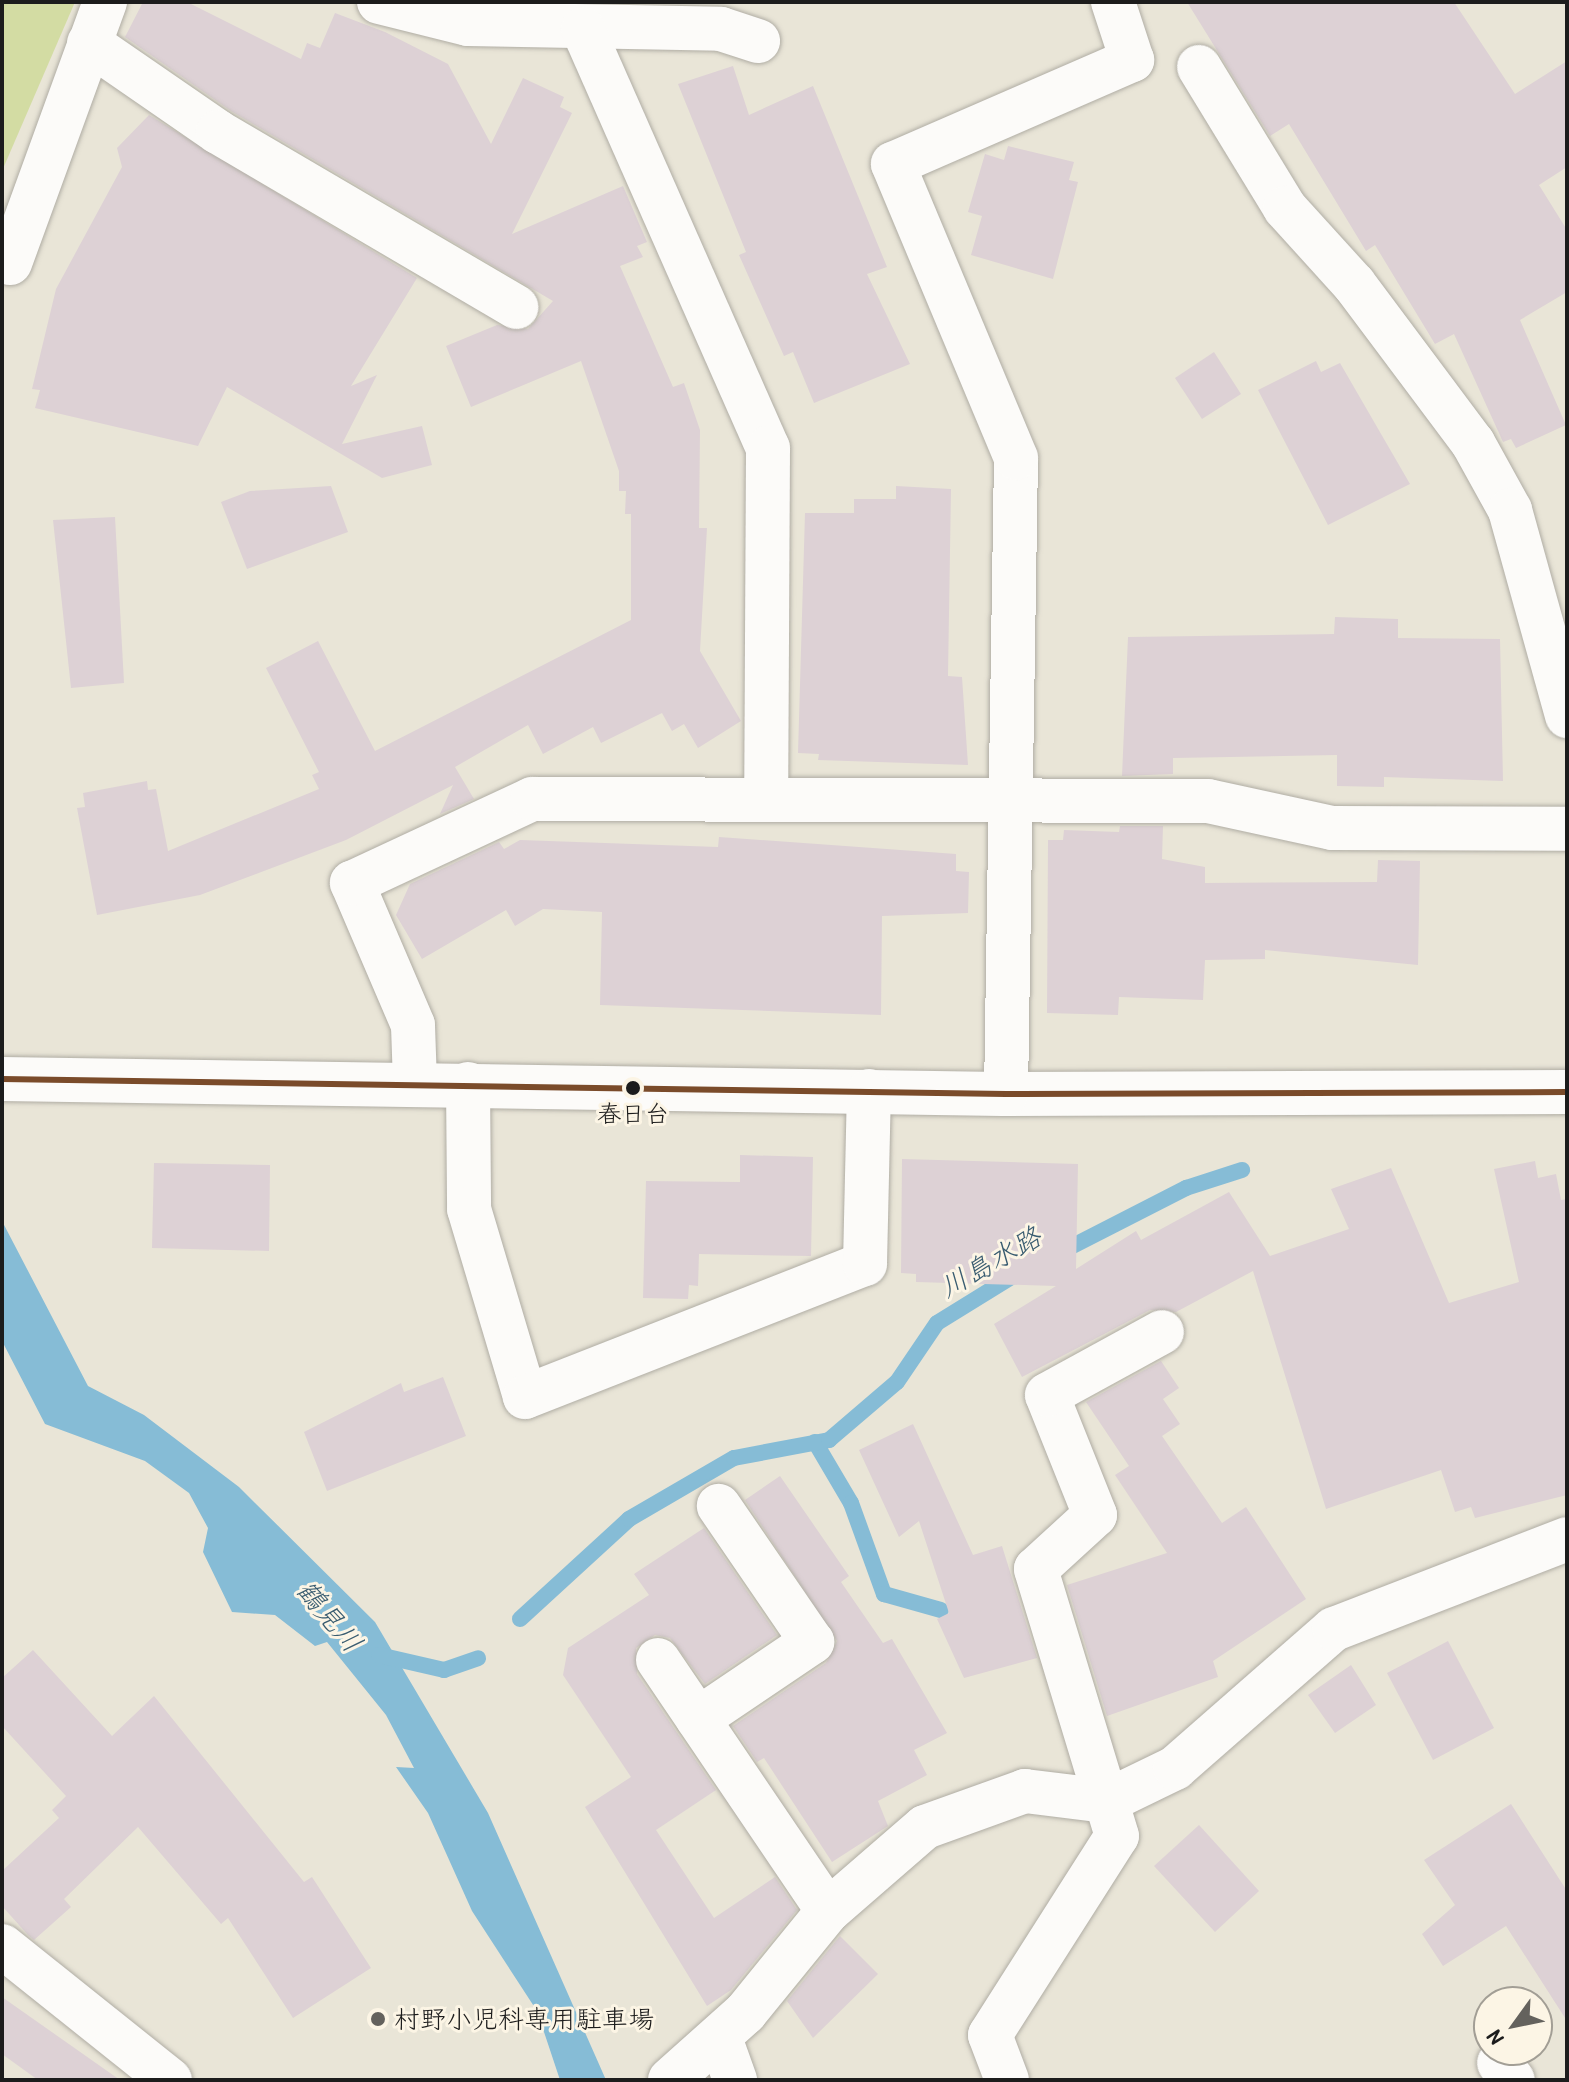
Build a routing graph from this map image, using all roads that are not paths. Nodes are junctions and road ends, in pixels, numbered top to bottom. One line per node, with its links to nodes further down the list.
1 (105, 2): 6 (street)
2 (379, 2): 4 (street)
3 (1113, 2): 12 (street)
4 (583, 29): 5 (street); 11 (street)
5 (758, 41)
6 (89, 43): 8 (street); 9 (street)
7 (1199, 67): 10 (street)
8 (10, 263)
9 (516, 307)
10 (1567, 716)
11 (766, 800): 12 (street); 15 (street)
12 (1014, 801): 13 (street); 19 (street)
13 (1567, 829)
14 (2, 1079): 15 (street)
15 (415, 1083): 16 (street)
16 (468, 1084): 17 (street); 17 (street)
17 (869, 1091): 19 (street)
18 (1567, 1092): 19 (street)
19 (1006, 1094)
20 (1162, 1332): 25 (street)
21 (719, 1506): 24 (street)
22 (1567, 1539): 25 (street)
23 (658, 1660): 24 (street)
24 (698, 1719): 26 (street)
25 (1107, 1801): 26 (street); 32 (street)
26 (828, 1911): 28 (street)
27 (2, 1946): 29 (street)
28 (720, 2038): 30 (street); 31 (street)
29 (170, 2080)
30 (670, 2080)
31 (735, 2080)
32 (1007, 2080)

